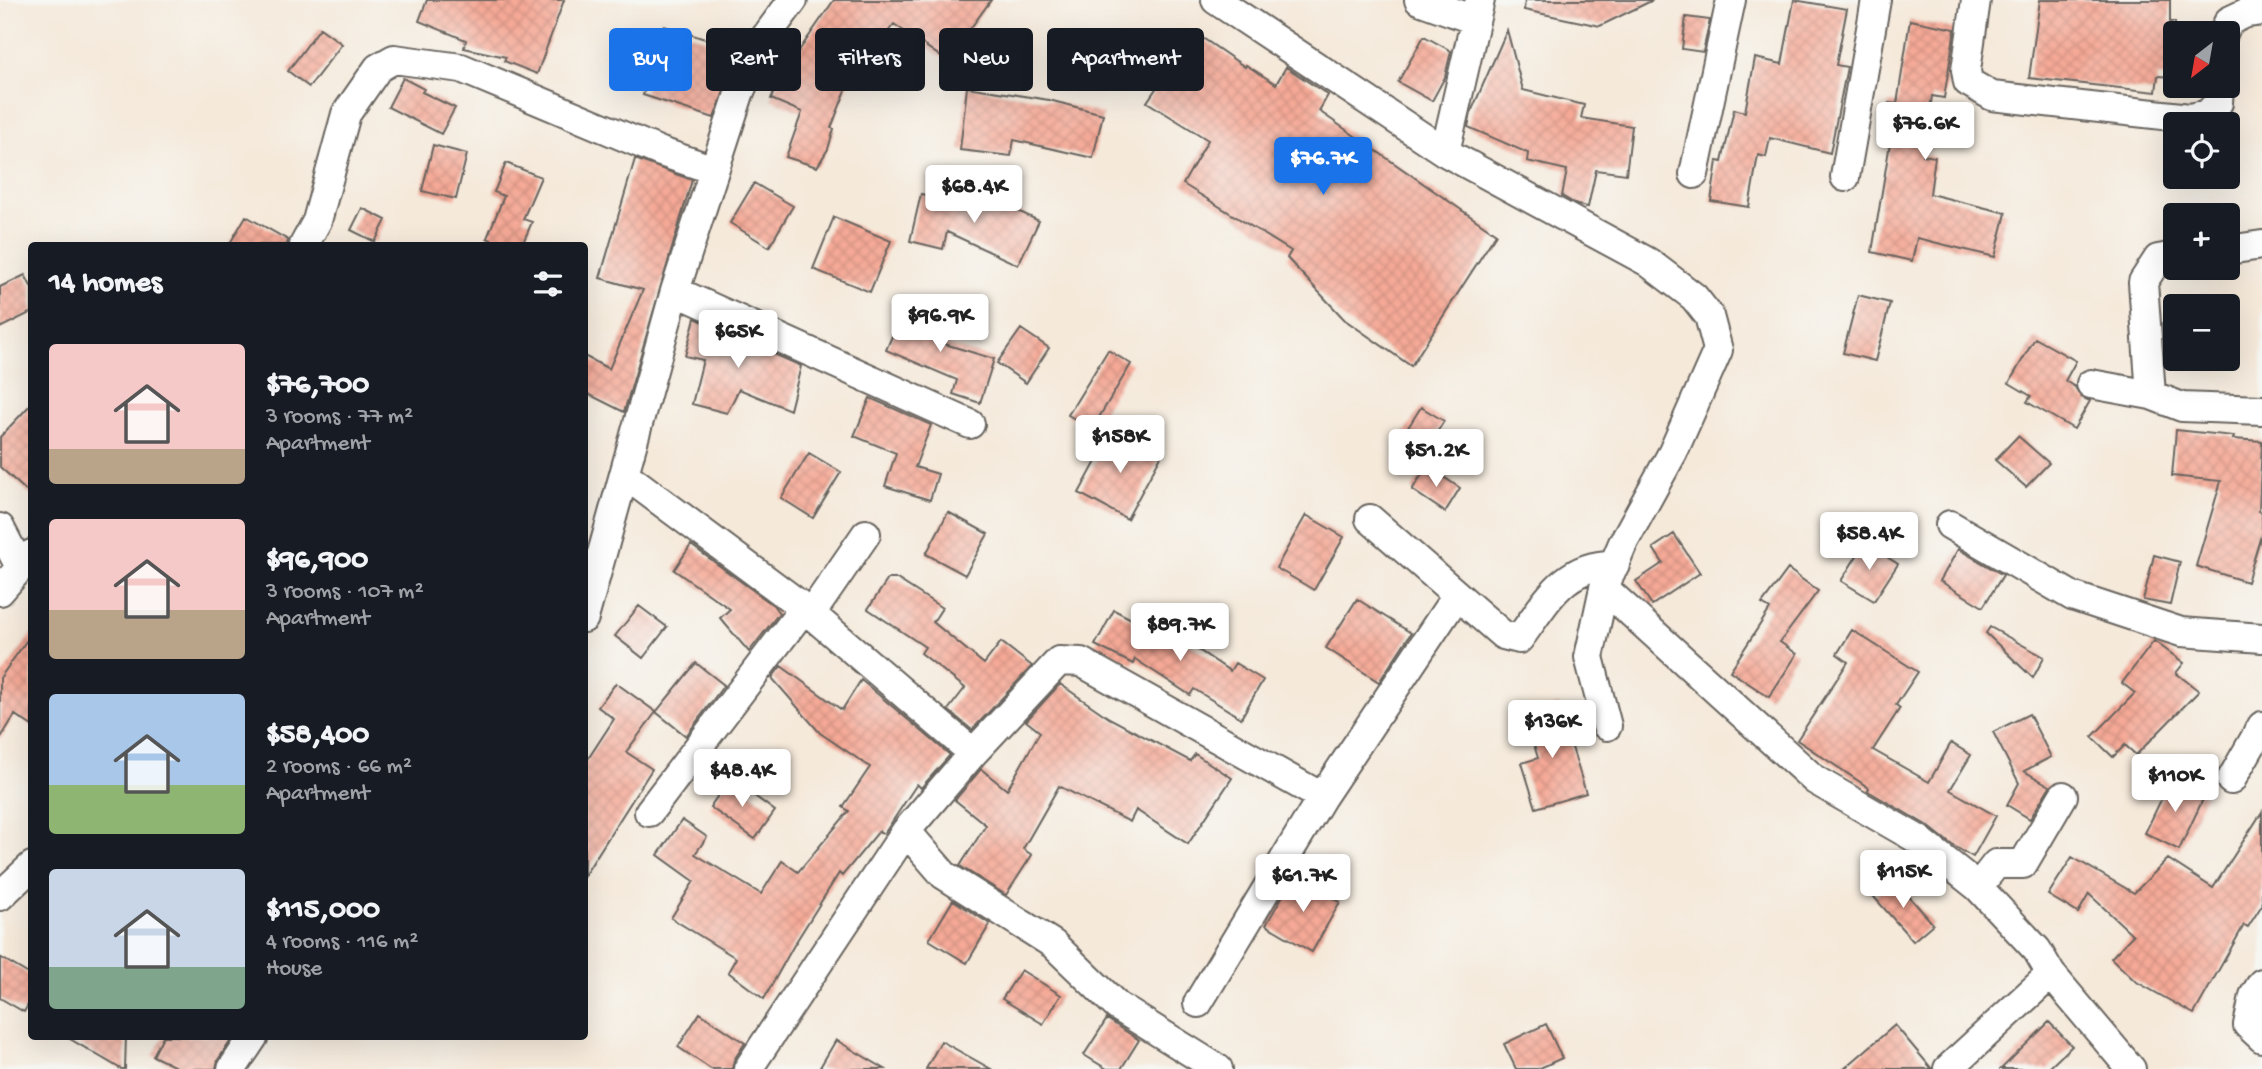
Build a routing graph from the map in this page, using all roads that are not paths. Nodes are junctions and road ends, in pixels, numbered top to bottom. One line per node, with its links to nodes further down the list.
1 (793, 0): 12 (street)
2 (1216, 0): 11 (street)
3 (1419, 0): 7 (street)
4 (1731, 0): 13 (street)
5 (1876, 0): 14 (street)
6 (1976, 0): 10 (street)
7 (1477, 10): 11 (street)
8 (2262, 11): 9 (street)
9 (2229, 21)
10 (2218, 98)
11 (1445, 152): 30 (street)
12 (714, 170): 15 (street); 19 (street)
13 (1694, 174)
14 (1844, 177)
15 (306, 242)
16 (2262, 245): 17 (street)
17 (2240, 248)
18 (2163, 258): 21 (street)
19 (675, 291): 23 (street); 24 (street)
20 (2091, 384): 21 (street)
21 (2151, 395): 22 (street)
22 (2262, 410)
23 (970, 424)
24 (624, 474): 33 (street); 34 (street)
25 (1370, 519): 32 (street)
26 (1950, 525): 35 (street)
27 (0, 528): 29 (street)
28 (866, 534): 34 (street)
29 (26, 560): 31 (street)
30 (1610, 577): 32 (street); 36 (street); 45 (street)
31 (0, 590)
32 (1458, 595): 41 (street)
33 (588, 604)
34 (808, 611): 38 (street); 42 (street)
35 (2262, 638)
36 (1607, 726)
37 (2262, 726): 39 (street)
38 (973, 753): 41 (street); 43 (street)
39 (2231, 780)
40 (2063, 796): 45 (street)
41 (1322, 797): 49 (street)
42 (649, 812)
43 (906, 831): 52 (street); 54 (street)
44 (28, 870): 46 (street)
45 (1978, 887): 47 (street)
46 (0, 897)
47 (2051, 974): 55 (street); 56 (street)
48 (2262, 983): 50 (street)
49 (1198, 1003)
50 (2262, 1038)
51 (251, 1040): 53 (street)
52 (760, 1065)
53 (232, 1069)
54 (1218, 1069)
55 (1948, 1069)
56 (2131, 1069)

